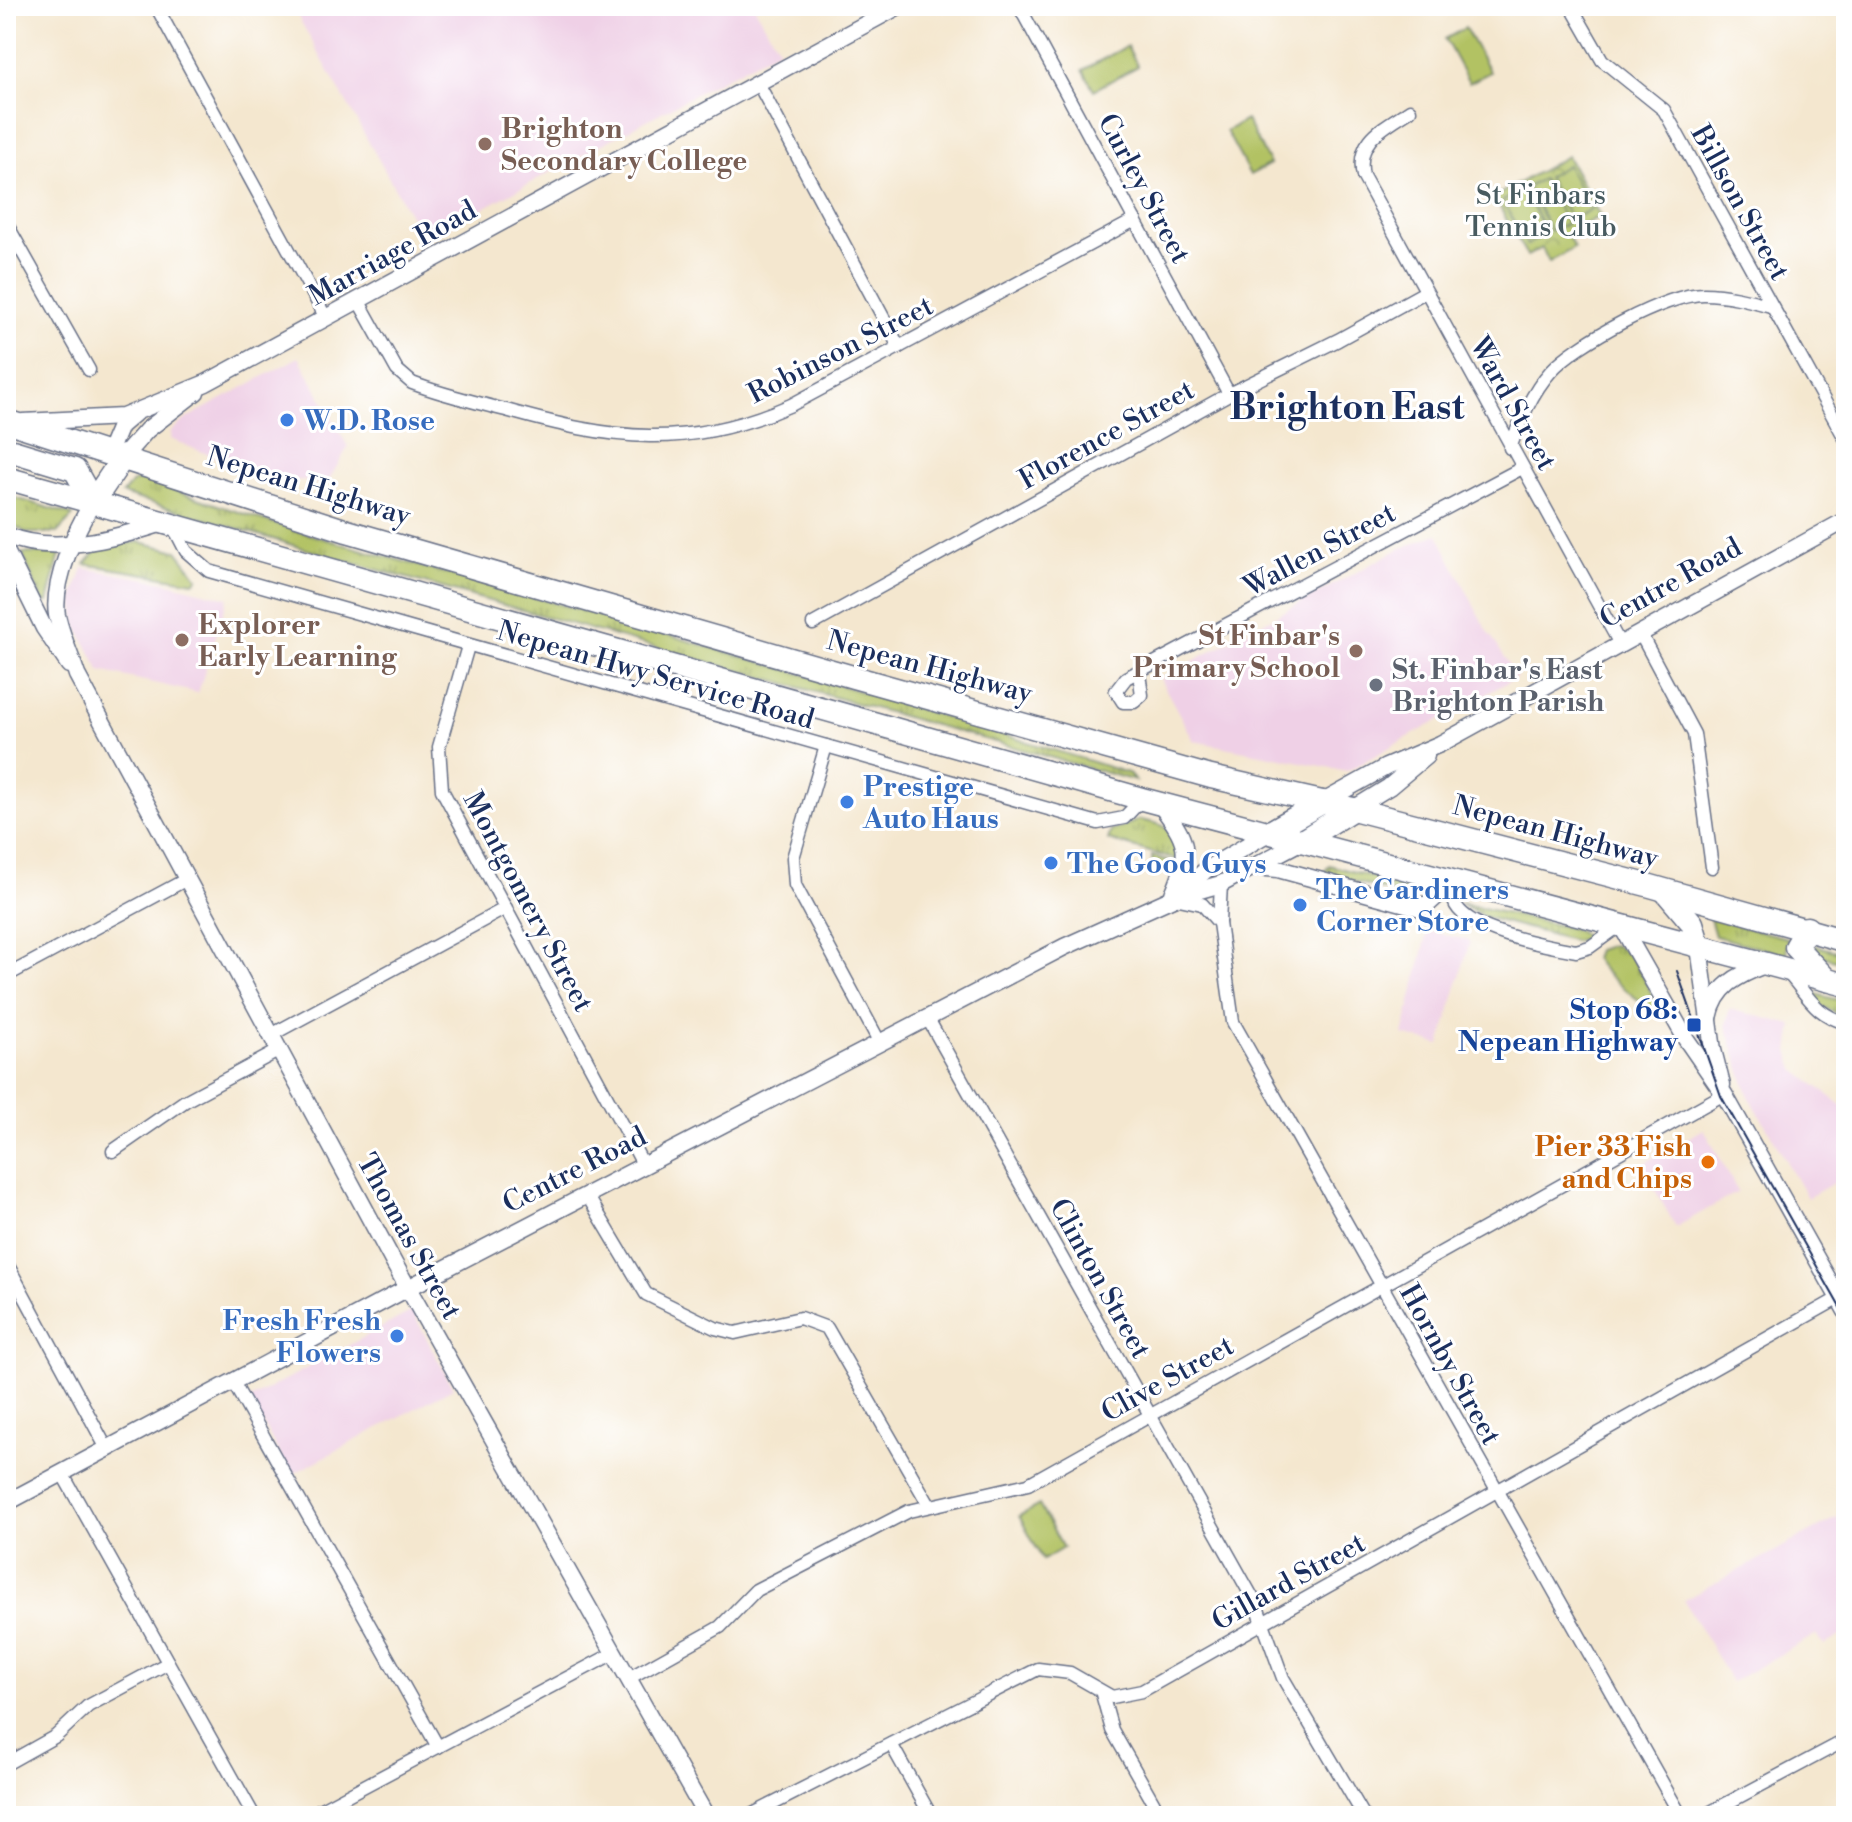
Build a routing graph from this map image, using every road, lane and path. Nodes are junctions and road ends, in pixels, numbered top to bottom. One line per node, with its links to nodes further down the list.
1 (156, 6): 12 (street)
2 (899, 6): 5 (main road, Marriage Road)
3 (1019, 6): 7 (street, Curley Street)
4 (1571, 6): 11 (street, Billson Street)
5 (758, 83): 10 (main road, Marriage Road); 13 (street)
6 (1410, 110): 9 (street, Ward Street)
7 (1135, 220): 13 (street, Robinson Street); 16 (street, Curley Street)
8 (6, 223): 14 (street)
9 (1425, 292): 16 (street, Florence Street); 20 (street, Ward Street)
10 (358, 300): 12 (main road, Marriage Road); 13 (street, Robinson Street)
11 (1771, 306): 19 (street, Billson Street); 20 (street)
12 (326, 318): 15 (main road, Marriage Road)
13 (899, 347)
14 (89, 370)
15 (206, 383): 17 (main road, Marriage Road); 22 (main road, Marriage Road)
16 (1229, 394): 31 (street, Florence Street)
17 (144, 409): 18 (main road, Marriage Road); 22 (main road)
18 (8, 422): 22 (highway, Nepean Highway)
19 (1846, 440)
20 (1510, 448): 23 (street, Ward Street)
21 (6, 449): 25 (highway)
22 (116, 454): 25 (highway); 39 (highway, Nepean Highway)
23 (1522, 468): 33 (street, Ward Street); 35 (street, Wallen Street)
24 (6, 478): 25 (highway)
25 (93, 502): 27 (highway); 29 (main road, Thomas Street)
26 (1846, 520): 32 (main road, Centre Road)
27 (168, 523): 29 (main road); 34 (street, Nepean Hwy Service Road); 40 (highway)
28 (6, 535): 29 (main road)
29 (73, 542): 36 (main road, Thomas Street)
30 (6, 551): 36 (main road, Thomas Street)
31 (813, 624)
32 (1640, 633): 33 (main road, Centre Road); 45 (street)
33 (1620, 644): 37 (main road, Centre Road)
34 (468, 646): 38 (street, Nepean Hwy Service Road); 52 (street, Montgomery Street)
35 (1139, 673)
36 (77, 675): 47 (main road, Thomas Street)
37 (1440, 744): 41 (main road, Centre Road); 42 (main road, Centre Road)
38 (826, 746): 40 (street, Nepean Hwy Service Road); 65 (street)
39 (1153, 761): 40 (highway); 41 (highway, Nepean Highway)
40 (1151, 801): 43 (highway); 51 (main road)
41 (1323, 802): 42 (highway, Nepean Highway); 43 (highway, Centre Road)
42 (1353, 809): 44 (highway, Centre Road); 50 (highway, Nepean Highway)
43 (1270, 832): 44 (highway); 51 (main road, Centre Road)
44 (1302, 841): 46 (main road, Centre Road); 48 (highway)
45 (1712, 867)
46 (1254, 868): 48 (main road); 49 (main road, Centre Road)
47 (187, 879): 59 (street); 64 (main road, Thomas Street)
48 (1454, 882): 54 (highway); 54 (street)
49 (1221, 884): 51 (main road, Centre Road); 53 (street, Hornby Street)
50 (1665, 891): 55 (highway, Nepean Highway); 57 (highway)
51 (1170, 900): 53 (street); 61 (main road, Centre Road)
52 (506, 908): 64 (street); 68 (street, Montgomery Street)
53 (1219, 923): 71 (street, Hornby Street)
54 (1620, 926): 57 (highway); 66 (main road)
55 (1807, 928): 56 (highway, Nepean Highway); 60 (highway)
56 (1846, 941)
57 (1699, 947): 58 (highway); 62 (main road)
58 (1776, 967): 60 (highway); 62 (main road); 63 (street)
59 (6, 976)
60 (1837, 983)
61 (928, 1019): 65 (main road, Centre Road); 75 (street, Clinton Street)
62 (1708, 1020): 66 (main road)
63 (1846, 1023)
64 (276, 1043): 67 (street); 72 (main road, Thomas Street)
65 (880, 1043): 68 (main road, Centre Road)
66 (1724, 1094): 71 (street, Clive Street); 73 (main road)
67 (113, 1151)
68 (644, 1166): 69 (main road, Centre Road)
69 (587, 1195): 72 (main road, Centre Road); 80 (street)
70 (6, 1262): 76 (street)
71 (1380, 1287): 75 (street, Clive Street); 78 (street, Hornby Street)
72 (408, 1288): 74 (main road, Centre Road); 82 (main road, Thomas Street)
73 (1842, 1305): 78 (street, Gillard Street)
74 (233, 1382): 76 (main road, Centre Road); 88 (street)
75 (1150, 1415): 80 (street, Clive Street); 81 (street, Clinton Street)
76 (107, 1449): 77 (main road, Centre Road)
77 (62, 1473): 79 (main road, Centre Road); 83 (street)
78 (1495, 1491): 81 (street, Gillard Street); 97 (street, Hornby Street)
79 (6, 1503)
80 (929, 1505): 84 (street, Clive Street)
81 (1262, 1622): 85 (street, Gillard Street); 96 (street, Clinton Street)
82 (614, 1653): 84 (main road, Thomas Street); 88 (street)
83 (168, 1663): 89 (street); 90 (street)
84 (629, 1678): 92 (main road, Thomas Street)
85 (1102, 1694): 87 (street); 95 (street)
86 (1846, 1740): 98 (street)
87 (891, 1744): 93 (street); 94 (street)
88 (438, 1747): 91 (street)
89 (6, 1764)
90 (254, 1816)
91 (308, 1816)
92 (706, 1816)
93 (749, 1816)
94 (931, 1816)
95 (1161, 1816)
96 (1364, 1816)
97 (1681, 1816)
98 (1703, 1816)

